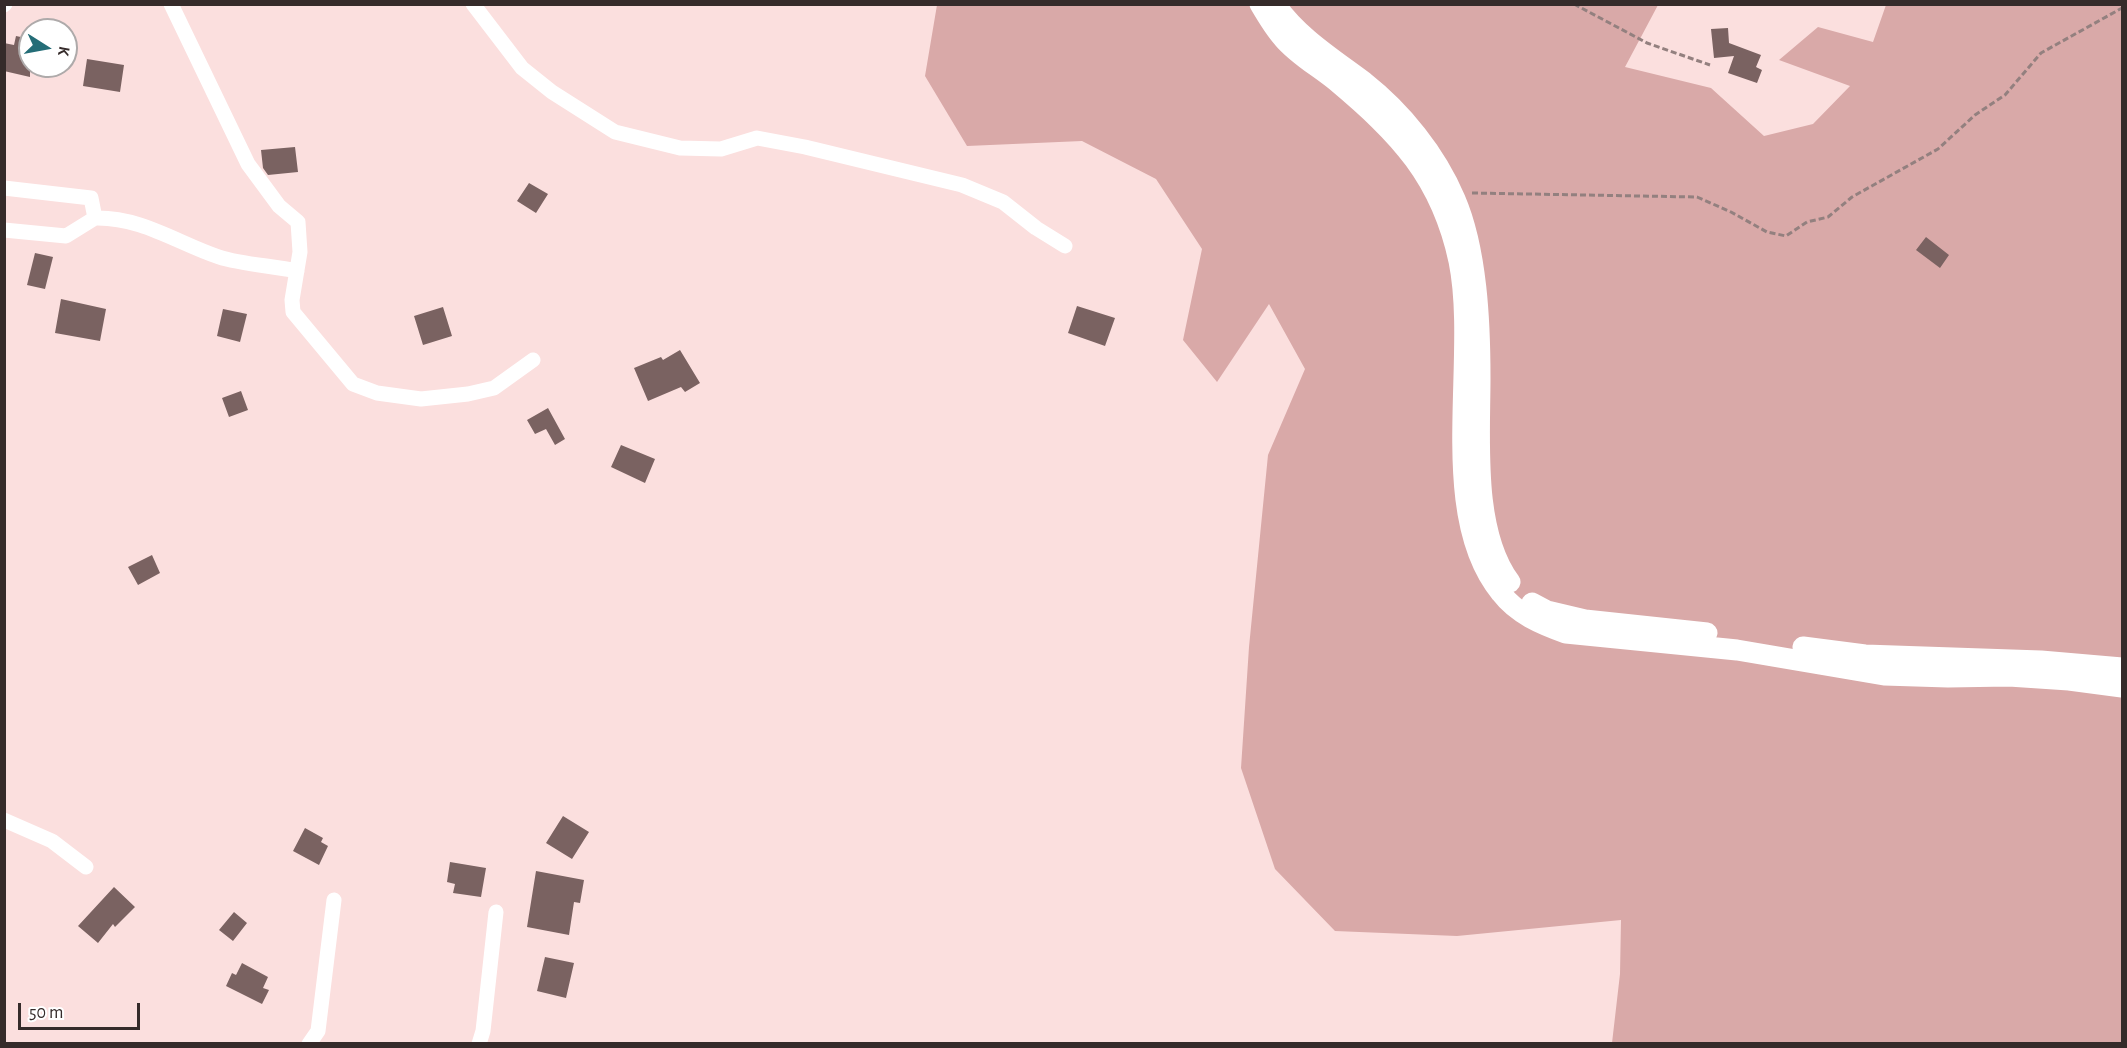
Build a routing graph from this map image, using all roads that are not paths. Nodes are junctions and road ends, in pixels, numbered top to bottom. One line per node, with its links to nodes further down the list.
1 (171, 4): 9 (street)
2 (473, 4): 8 (street)
3 (1260, 4): 12 (main road)
4 (1275, 4): 11 (main road)
5 (4, 188): 6 (street)
6 (95, 218): 7 (street); 9 (street)
7 (4, 230)
8 (1065, 246)
9 (297, 271): 10 (street)
10 (533, 360)
11 (2122, 668)
12 (2122, 687)
13 (4, 820): 14 (street)
14 (86, 867)
15 (334, 900): 17 (street)
16 (496, 912): 18 (street)
17 (309, 1044)
18 (479, 1044)

